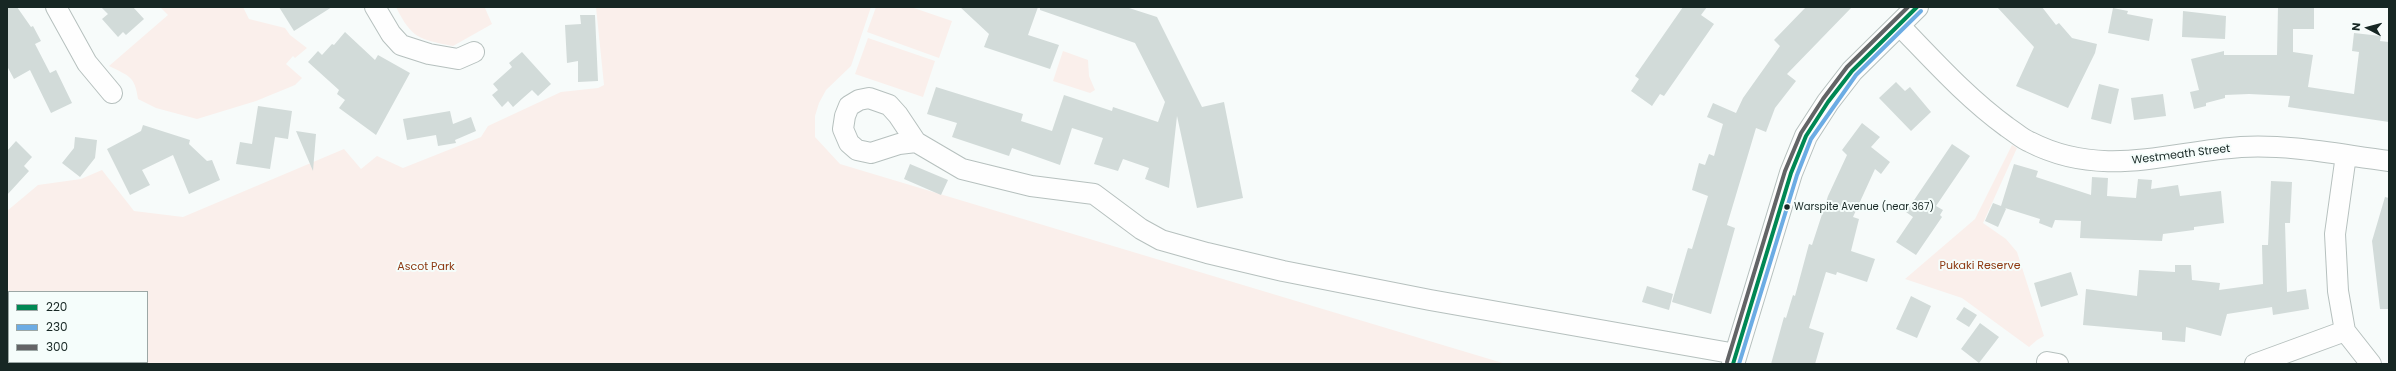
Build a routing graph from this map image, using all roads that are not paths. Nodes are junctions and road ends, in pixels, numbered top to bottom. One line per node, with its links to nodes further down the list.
1 (56, 7): 6 (street)
2 (375, 7): 5 (street)
3 (1917, 7): 4 (main road)
4 (1899, 25): 8 (street, Westmeath Street); 11 (main road)
5 (474, 52)
6 (112, 93)
7 (916, 142): 11 (street)
8 (2346, 156): 9 (street, Westmeath Street); 10 (street)
9 (2389, 161)
10 (2345, 331): 12 (street); 13 (street)
11 (1735, 359)
12 (2255, 364)
13 (2371, 364)

